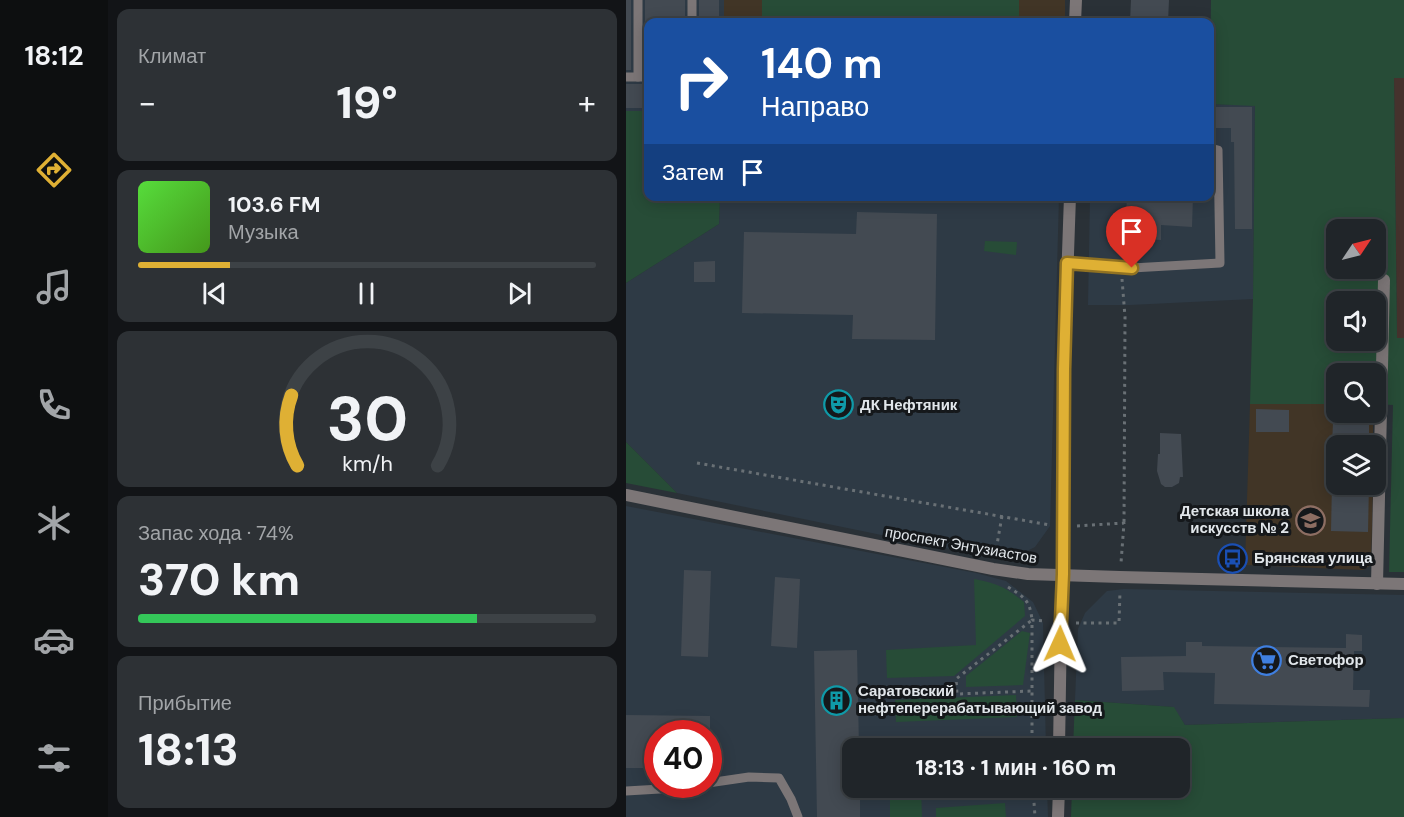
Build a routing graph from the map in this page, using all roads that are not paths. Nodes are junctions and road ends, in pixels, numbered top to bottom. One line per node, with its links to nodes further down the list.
1 (638, 0): 7 (lane)
2 (692, 0): 4 (lane)
3 (1076, 0): 5 (street)
4 (692, 18)
5 (1075, 18)
6 (626, 77): 7 (lane)
7 (638, 77): 8 (lane)
8 (644, 77)
9 (1214, 149): 11 (lane)
10 (1070, 201): 11 (street)
11 (1067, 263): 14 (street)
12 (1384, 280): 15 (street)
13 (626, 495): 14 (street, проспект Энтузиастов)
14 (1063, 574): 15 (street, проспект Энтузиастов); 17 (street)
15 (1377, 584): 16 (street, проспект Энтузиастов)
16 (1404, 584)
17 (1059, 738)
18 (722, 781): 22 (lane)
19 (644, 789): 20 (lane)
20 (626, 790)
21 (1059, 798): 25 (street)
22 (791, 800): 23 (lane); 24 (lane)
23 (788, 817)
24 (797, 817)
25 (1058, 817)

